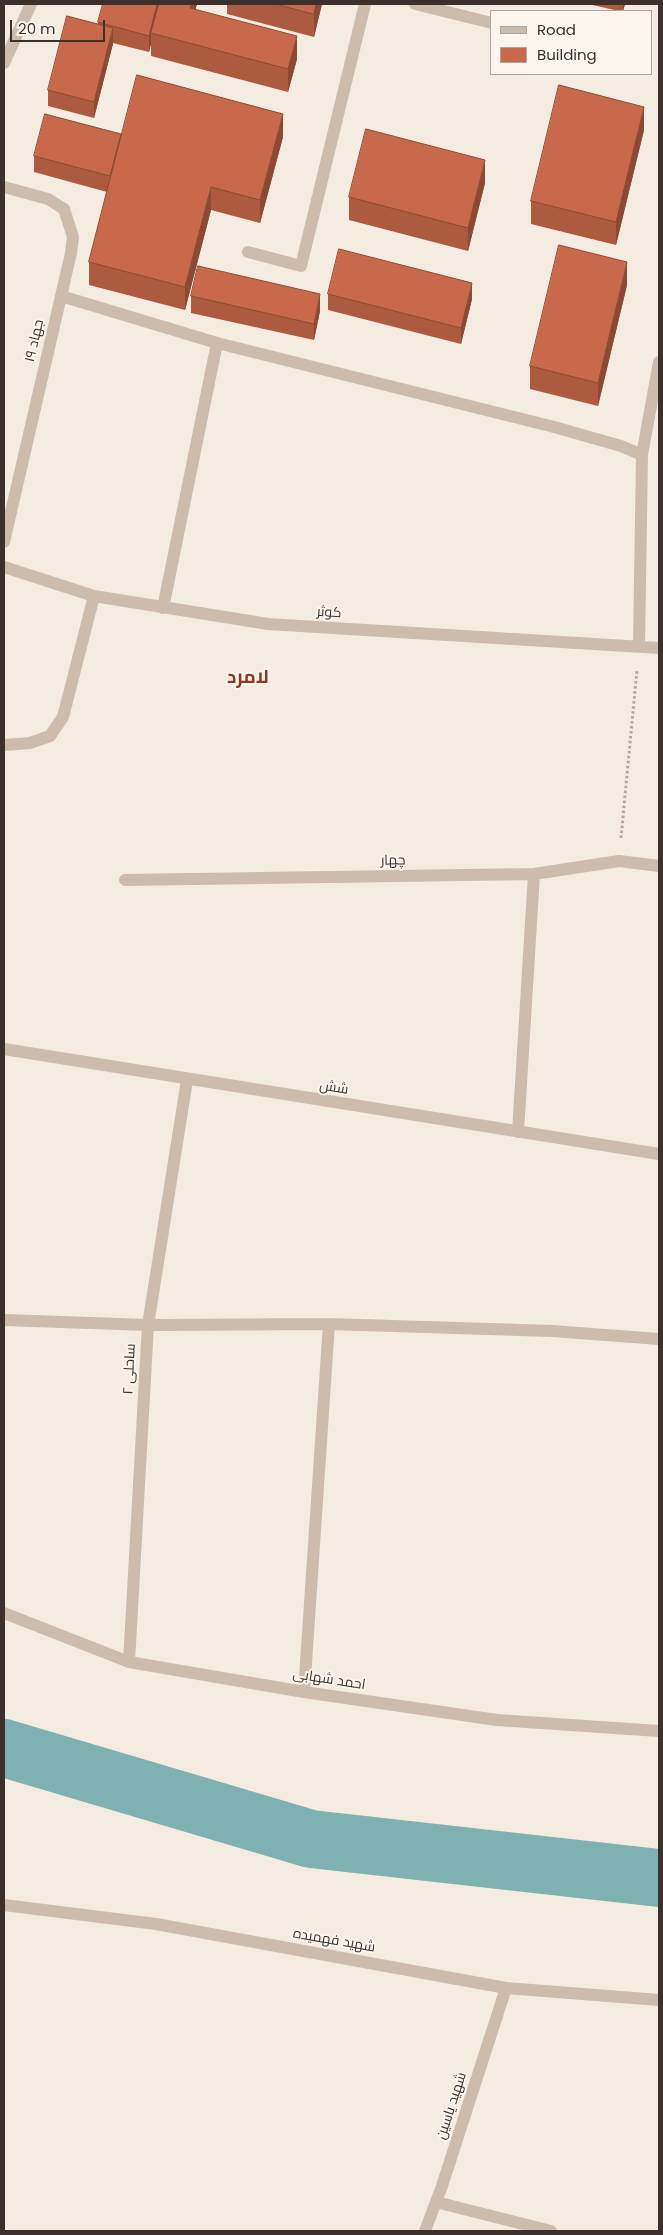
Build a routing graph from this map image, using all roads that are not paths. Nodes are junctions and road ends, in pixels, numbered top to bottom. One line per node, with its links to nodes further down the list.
1 (31, 4): 5 (street)
2 (365, 4): 7 (street)
3 (415, 4): 4 (street)
4 (490, 23)
5 (4, 63)
6 (4, 187): 8 (street, جهاد ۱۹)
7 (248, 252)
8 (60, 296): 9 (street); 12 (street, جهاد ۱۹)
9 (217, 343): 11 (street); 15 (street)
10 (659, 362): 11 (street)
11 (642, 455): 16 (street)
12 (4, 542)
13 (4, 568): 14 (street, کوثر)
14 (94, 596): 15 (street, کوثر); 18 (street)
15 (163, 608): 16 (street, کوثر)
16 (639, 646): 17 (street, کوثر)
17 (659, 648)
18 (4, 745)
19 (659, 866): 20 (street, چهار)
20 (534, 874): 21 (street, چهار); 24 (street)
21 (125, 880)
22 (4, 1049): 23 (street, شش)
23 (187, 1080): 24 (street, شش); 28 (street, ساحلی ۲)
24 (518, 1132): 25 (street, شش)
25 (659, 1154)
26 (4, 1320): 28 (street)
27 (329, 1324): 28 (street); 29 (street); 32 (street)
28 (148, 1325): 31 (street, ساحلی ۲)
29 (659, 1339)
30 (4, 1612): 31 (street, احمد شهابی)
31 (129, 1662): 32 (street, احمد شهابی)
32 (304, 1692): 33 (street, احمد شهابی)
33 (659, 1731)
34 (4, 1905): 35 (street, شهید فهمیده)
35 (506, 1988): 36 (street, شهید فهمیده); 37 (street, شهید یاسین)
36 (659, 2000)
37 (436, 2202): 38 (street, شهید یاسین); 39 (street)
38 (425, 2231)
39 (551, 2231)

